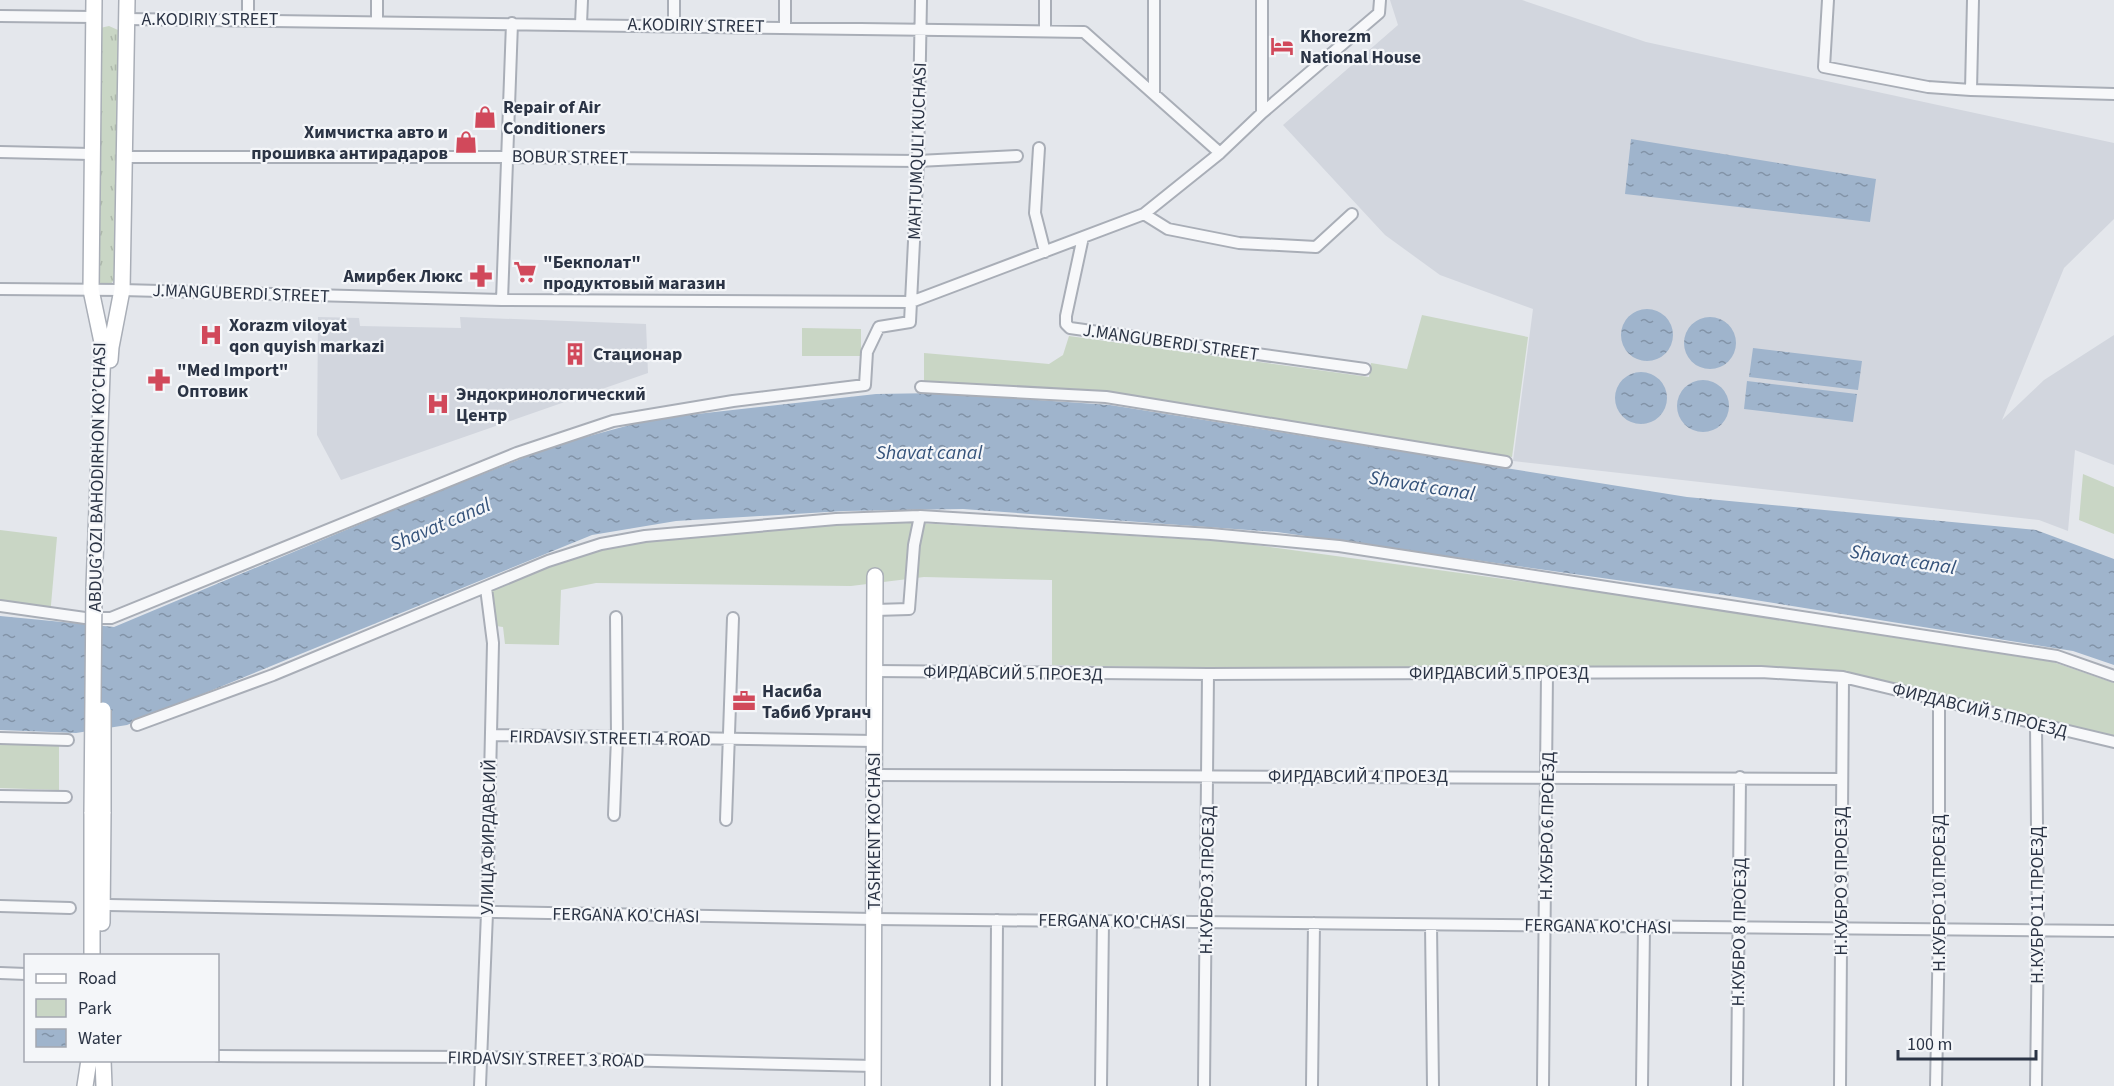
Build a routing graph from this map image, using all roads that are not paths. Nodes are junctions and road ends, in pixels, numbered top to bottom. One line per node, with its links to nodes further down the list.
1 (94, 0): 16 (main road, ABDUG’OZI BAHODIRHON KO’CHASI)
2 (127, 0): 17 (main road, ABDUG’OZI BAHODIRHON KO’CHASI)
3 (248, 0): 18 (street)
4 (377, 0): 19 (street)
5 (582, 0): 21 (street)
6 (674, 0): 22 (street)
7 (785, 0): 23 (street)
8 (921, 0): 24 (street, MAHTUMQULI KUCHASI)
9 (1045, 0): 25 (street)
10 (1154, 0): 27 (street)
11 (1262, 0): 29 (street)
12 (1380, 0): 29 (street, J.MANGUBERDI STREET)
13 (1828, 0): 26 (street)
14 (1973, 0): 26 (street)
15 (0, 16): 16 (street)
16 (94, 17): 33 (main road, ABDUG’OZI BAHODIRHON KO’CHASI)
17 (126, 19): 18 (street, A.KODIRIY STREET); 35 (main road, ABDUG’OZI BAHODIRHON KO’CHASI)
18 (248, 19): 19 (street, A.KODIRIY STREET)
19 (377, 21): 20 (street, A.KODIRIY STREET)
20 (512, 23): 21 (street, A.KODIRIY STREET); 36 (street)
21 (582, 24): 22 (street, A.KODIRIY STREET)
22 (674, 25): 23 (street, A.KODIRIY STREET)
23 (785, 26): 24 (street, A.KODIRIY STREET)
24 (920, 28): 25 (street, A.KODIRIY STREET); 37 (street, MAHTUMQULI KUCHASI)
25 (1045, 31): 27 (street, A.KODIRIY STREET)
26 (1971, 90): 28 (street)
27 (1154, 94): 32 (street, A.KODIRIY STREET)
28 (2114, 94)
29 (1262, 113): 32 (street, J.MANGUBERDI STREET)
30 (1039, 148): 41 (street)
31 (0, 152): 33 (street)
32 (1220, 153): 38 (street, J.MANGUBERDI STREET)
33 (91, 154): 43 (main road, ABDUG’OZI BAHODIRHON KO’CHASI)
34 (1017, 156): 37 (street, BOBUR STREET)
35 (124, 157): 36 (street, BOBUR STREET); 44 (main road, ABDUG’OZI BAHODIRHON KO’CHASI)
36 (509, 157): 37 (street, BOBUR STREET); 45 (street)
37 (918, 161): 46 (street, MAHTUMQULI KUCHASI)
38 (1144, 214): 39 (street); 40 (street, J.MANGUBERDI STREET)
39 (1352, 214)
40 (1083, 237): 41 (street, J.MANGUBERDI STREET); 47 (street, J.MANGUBERDI STREET)
41 (1045, 252): 46 (street, J.MANGUBERDI STREET)
42 (0, 289): 43 (street, J.MANGUBERDI STREET)
43 (91, 290): 44 (street, J.MANGUBERDI STREET); 52 (main road, ABDUG’OZI BAHODIRHON KO’CHASI)
44 (122, 290): 45 (street, J.MANGUBERDI STREET); 52 (main road, ABDUG’OZI BAHODIRHON KO’CHASI)
45 (502, 300): 46 (street, J.MANGUBERDI STREET)
46 (911, 302): 54 (street)
47 (1365, 369)
48 (921, 387): 49 (street)
49 (1506, 462)
50 (920, 516): 53 (street); 55 (street); 61 (street)
51 (875, 576): 55 (main road, TASHKENT KO'CHASI)
52 (99, 588): 80 (main road, ABDUG’OZI BAHODIRHON KO’CHASI, bridge)
53 (486, 588): 65 (street); 66 (street, УЛИЦА ФИРДАВСИЙ)
54 (0, 606)
55 (875, 610): 58 (main road, TASHKENT KO'CHASI)
56 (616, 617): 68 (street)
57 (733, 618): 70 (street, FIRDAVSIY STREETI 4 ROAD)
58 (875, 671): 60 (street, ФИРДАВСИЙ 5 ПРОЕЗД); 71 (main road, TASHKENT KO'CHASI)
59 (1547, 673): 60 (street, ФИРДАВСИЙ 5 ПРОЕЗД); 62 (street, ФИРДАВСИЙ 5 ПРОЕЗД); 75 (street, Н.КУБРО 6 ПРОЕЗД)
60 (1208, 675): 74 (street, Н.КУБРО 3 ПРОЕЗД)
61 (2114, 676)
62 (1843, 677): 63 (street, ФИРДАВСИЙ 5 ПРОЕЗД); 77 (street, Н.КУБРО 9 ПРОЕЗД)
63 (1939, 700): 64 (street, ФИРДАВСИЙ 5 ПРОЕЗД); 97 (street, Н.КУБРО 10 ПРОЕЗД)
64 (2036, 724): 72 (street, ФИРДАВСИЙ 5 ПРОЕЗД); 98 (street, Н.КУБРО 11 ПРОЕЗД)
65 (137, 725)
66 (491, 735): 68 (street, FIRDAVSIY STREETI 4 ROAD); 86 (street, УЛИЦА ФИРДАВСИЙ)
67 (0, 738): 69 (street)
68 (616, 738): 70 (street, FIRDAVSIY STREETI 4 ROAD); 81 (street)
69 (68, 740)
70 (729, 740): 71 (street, FIRDAVSIY STREETI 4 ROAD); 82 (street, FIRDAVSIY STREETI 4 ROAD)
71 (875, 741): 73 (main road, TASHKENT KO'CHASI)
72 (2114, 742)
73 (874, 775): 74 (street, ФИРДАВСИЙ 4 ПРОЕЗД); 87 (main road, TASHKENT KO'CHASI)
74 (1208, 776): 75 (street, ФИРДАВСИЙ 4 ПРОЕЗД); 90 (street, Н.КУБРО 3 ПРОЕЗД)
75 (1548, 777): 76 (street, ФИРДАВСИЙ 4 ПРОЕЗД); 93 (street, Н.КУБРО 6 ПРОЕЗД)
76 (1740, 777): 77 (street, ФИРДАВСИЙ 4 ПРОЕЗД); 95 (street, Н.КУБРО 8 ПРОЕЗД)
77 (1842, 779): 96 (street, Н.КУБРО 9 ПРОЕЗД)
78 (0, 796): 79 (street)
79 (66, 797)
80 (97, 812): 100 (main road, ABDUG’OZI BAHODIRHON KO’CHASI); 101 (main road, ABDUG’OZI BAHODIRHON KO’CHASI)
81 (614, 815)
82 (726, 820)
83 (110, 905): 86 (street, FERGANA KO'CHASI)
84 (0, 906): 85 (street)
85 (70, 908)
86 (487, 912): 87 (street, FERGANA KO'CHASI); 105 (street, УЛИЦА ФИРДАВСИЙ)
87 (874, 919): 88 (street, FERGANA KO'CHASI); 108 (main road, TASHKENT KO'CHASI)
88 (997, 920): 89 (street, FERGANA KO'CHASI); 113 (street)
89 (1103, 921): 90 (street, FERGANA KO'CHASI); 114 (street)
90 (1206, 922): 91 (street, FERGANA KO'CHASI); 115 (street, Н.КУБРО 3 ПРОЕЗД)
91 (1314, 923): 92 (street, FERGANA KO'CHASI); 116 (street)
92 (1431, 925): 93 (street, FERGANA KO'CHASI); 117 (street)
93 (1546, 926): 94 (street, FERGANA KO'CHASI); 118 (street, Н.КУБРО 6 ПРОЕЗД)
94 (1644, 927): 95 (street, FERGANA KO'CHASI); 119 (street)
95 (1740, 928): 96 (street, FERGANA KO'CHASI); 120 (street, Н.КУБРО 8 ПРОЕЗД)
96 (1841, 929): 97 (street, FERGANA KO'CHASI); 121 (street, Н.КУБРО 9 ПРОЕЗД)
97 (1939, 930): 98 (street, FERGANA KO'CHASI); 122 (street, Н.КУБРО 10 ПРОЕЗД)
98 (2038, 930): 99 (street, FERGANA KO'CHASI); 123 (street, Н.КУБРО 11 ПРОЕЗД)
99 (2114, 931)
100 (92, 954)
101 (102, 954)
102 (0, 973): 103 (street)
103 (24, 974)
104 (219, 1056): 105 (street, FIRDAVSIY STREET 3 ROAD)
105 (481, 1057): 108 (street, FIRDAVSIY STREET 3 ROAD); 111 (street, УЛИЦА ФИРДАВСИЙ)
106 (89, 1062): 109 (main road)
107 (103, 1062): 110 (main road)
108 (874, 1066): 112 (main road, TASHKENT KO'CHASI)
109 (86, 1086)
110 (104, 1086)
111 (480, 1086)
112 (873, 1086)
113 (996, 1086)
114 (1101, 1086)
115 (1204, 1086)
116 (1312, 1086)
117 (1433, 1086)
118 (1543, 1086)
119 (1642, 1086)
120 (1737, 1086)
121 (1840, 1086)
122 (1936, 1086)
123 (2036, 1086)

